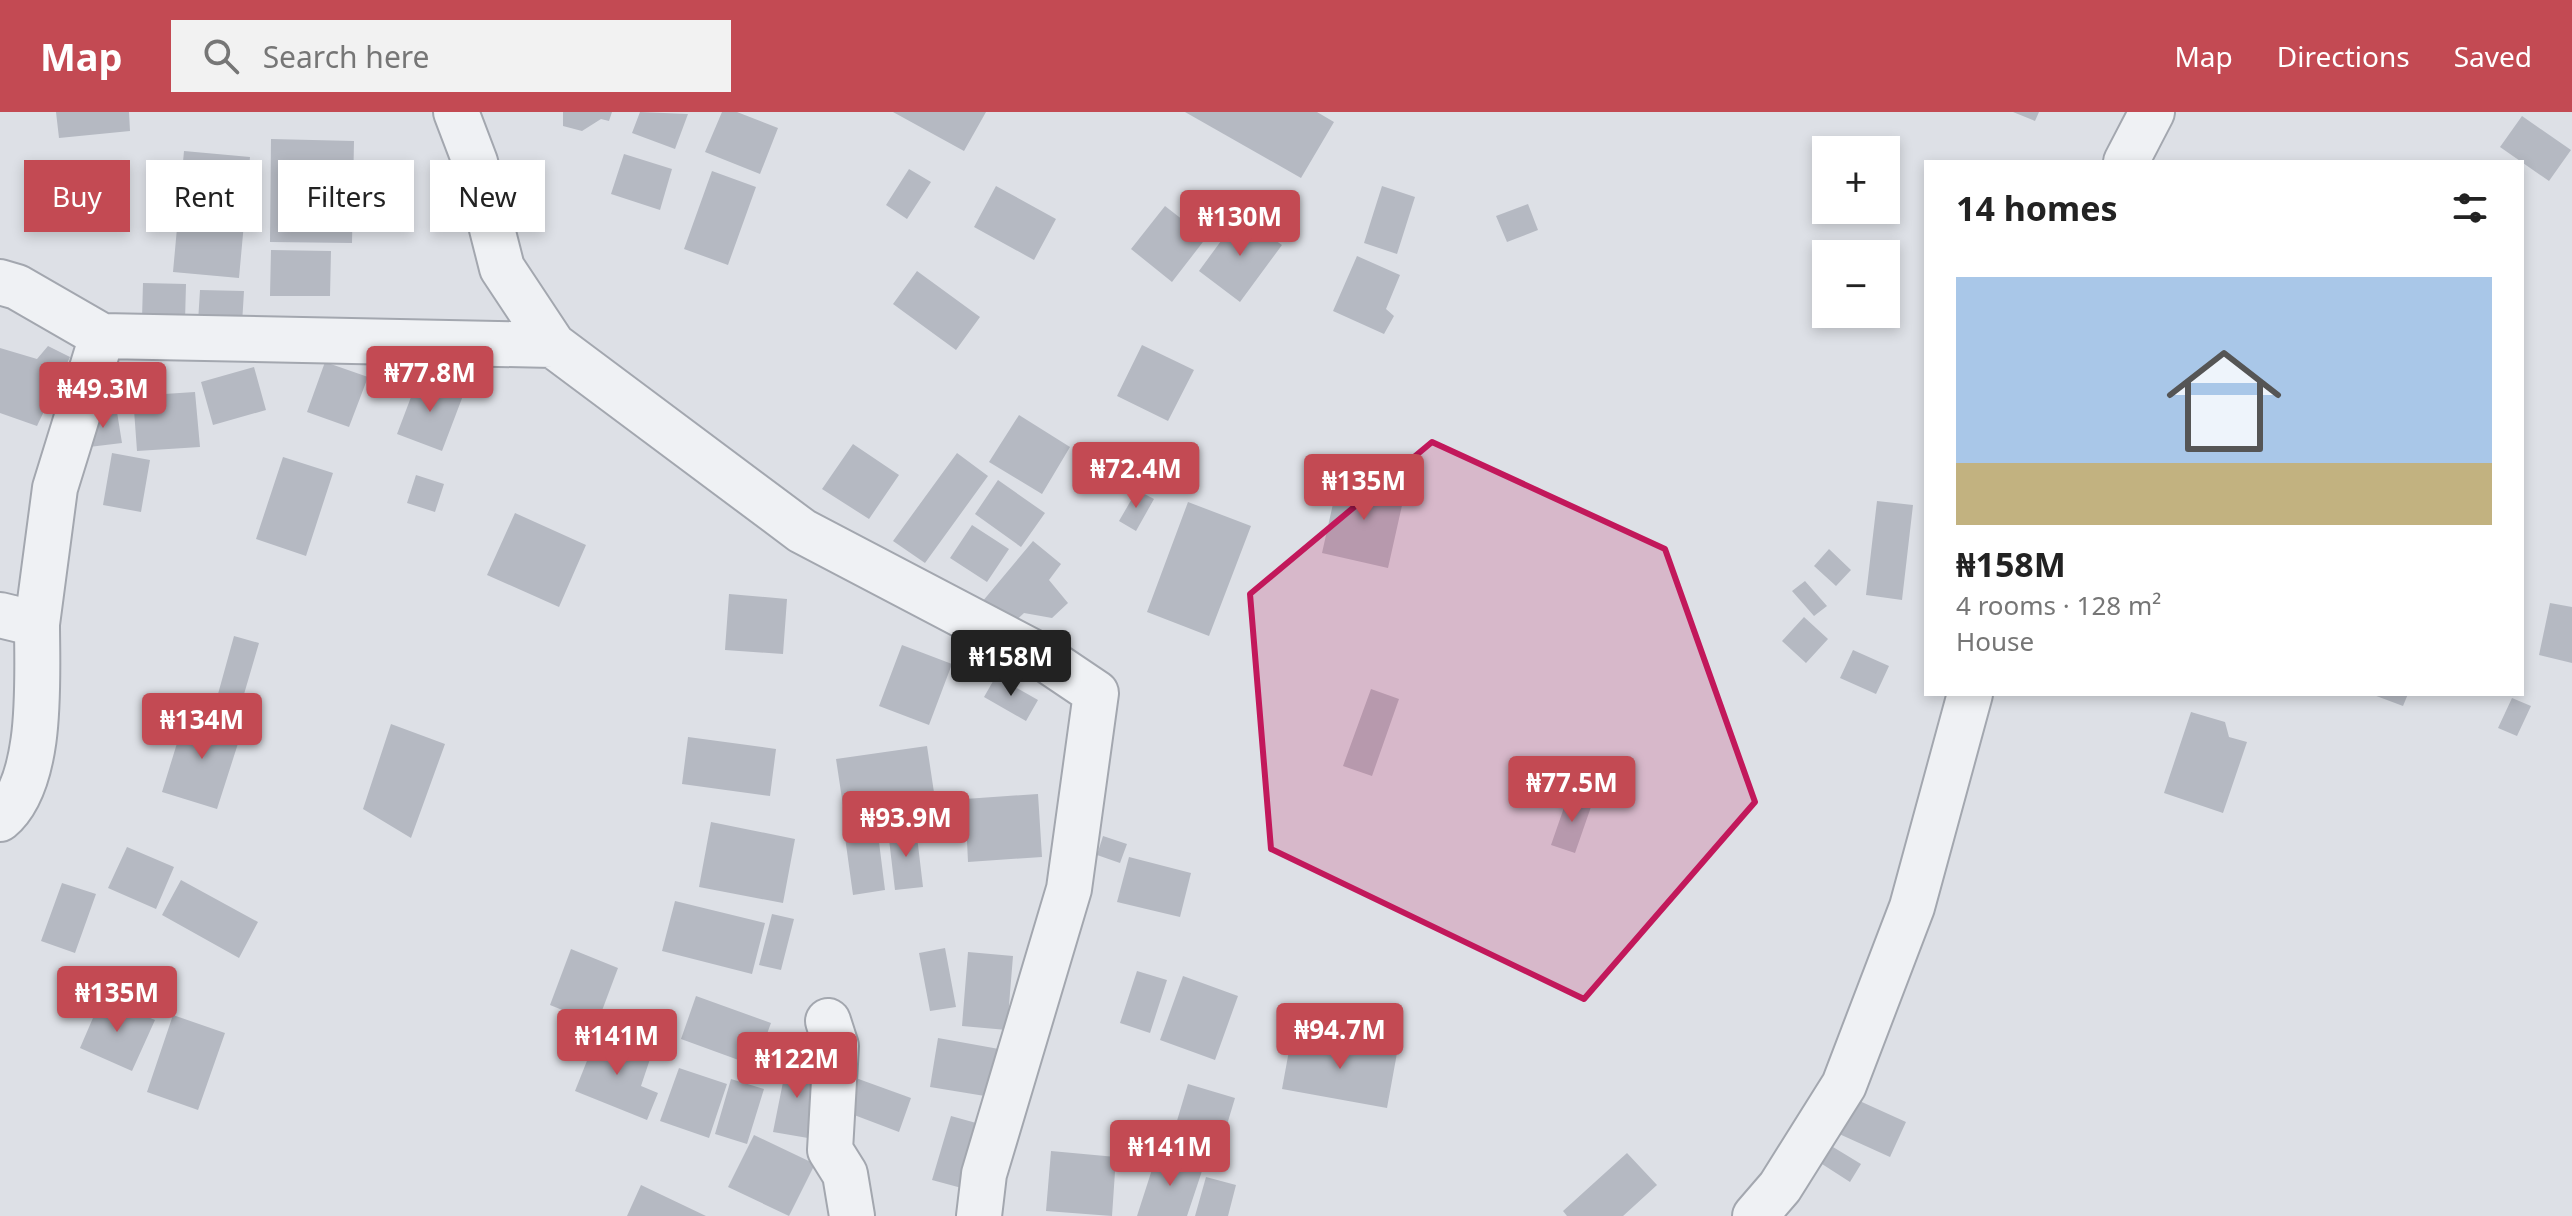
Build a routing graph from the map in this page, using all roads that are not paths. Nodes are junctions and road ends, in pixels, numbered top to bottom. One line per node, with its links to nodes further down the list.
1 (456, 112): 6 (street)
2 (2152, 112): 3 (street)
3 (2127, 160)
4 (0, 282): 5 (street)
5 (102, 336): 6 (street); 7 (street)
6 (553, 345): 12 (street)
7 (18, 620): 9 (street)
8 (1969, 696): 13 (street)
9 (0, 819)
10 (828, 1021): 11 (street)
11 (852, 1216)
12 (979, 1216)
13 (1755, 1216)

